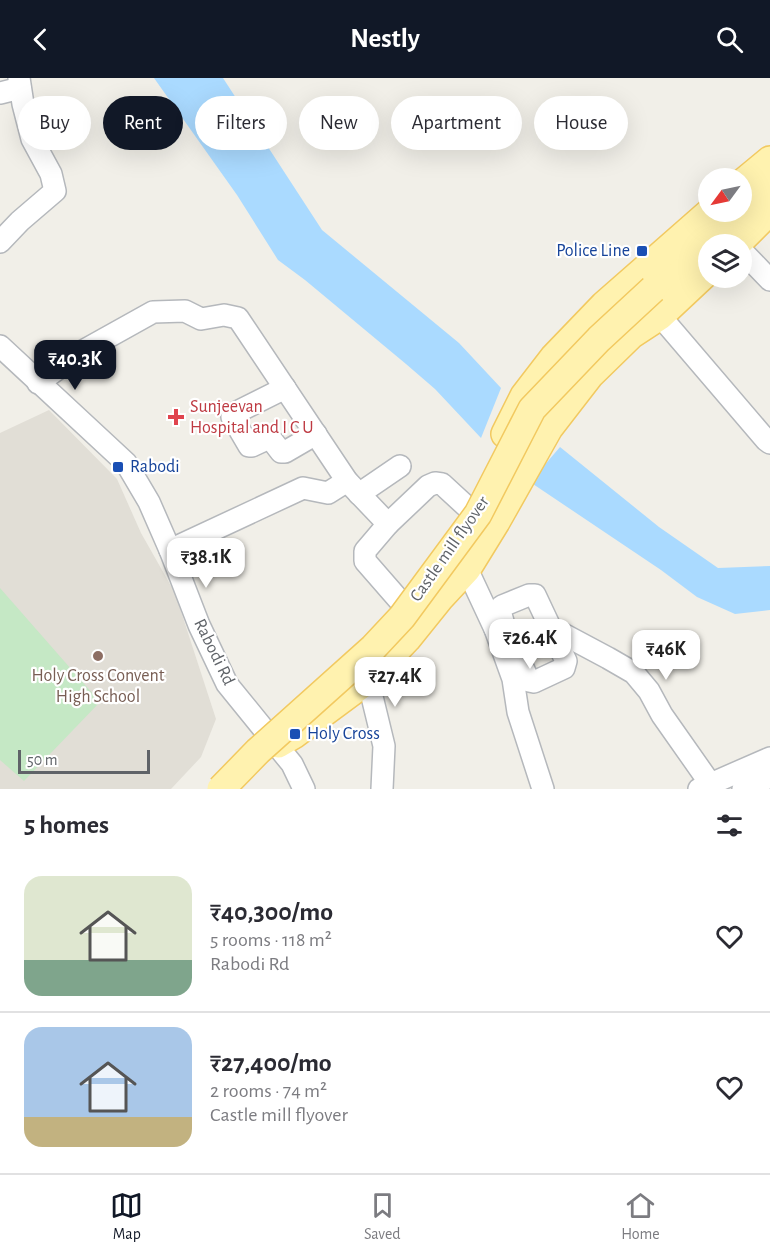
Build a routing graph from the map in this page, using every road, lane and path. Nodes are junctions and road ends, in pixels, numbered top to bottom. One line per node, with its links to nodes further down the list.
1 (13, 86): 10 (street)
2 (770, 159): 3 (main road)
3 (752, 175)
4 (770, 184): 5 (main road, Castle mill flyover)
5 (752, 200)
6 (770, 211): 9 (main road)
7 (699, 222): 23 (main road)
8 (728, 222): 38 (main road, Castle mill flyover, bridge)
9 (747, 234)
10 (0, 242)
11 (752, 261): 13 (street)
12 (698, 280): 14 (main road)
13 (770, 280)
14 (660, 316): 20 (street); 26 (main road)
15 (0, 346): 16 (street, Rabodi Rd)
16 (9, 366): 17 (street, Rabodi Rd)
17 (38, 383): 18 (street); 25 (street, Rabodi Rd)
18 (285, 388): 19 (street); 19 (street)
19 (316, 434): 22 (street)
20 (770, 443)
21 (400, 466): 22 (street)
22 (353, 487): 24 (street); 25 (street)
23 (467, 507): 24 (street); 27 (main road)
24 (388, 524): 27 (street)
25 (170, 550): 33 (street, Rabodi Rd)
26 (468, 569): 28 (street); 32 (main road)
27 (399, 600): 30 (main road)
28 (500, 627): 31 (street); 31 (street)
29 (563, 634): 36 (street)
30 (353, 657): 32 (street); 33 (main road)
31 (519, 676): 42 (street)
32 (368, 680): 33 (main road); 41 (street)
33 (270, 737): 37 (main road); 39 (main road); 40 (street, Rabodi Rd)
34 (770, 758): 36 (street)
35 (770, 777): 43 (street)
36 (708, 788)
37 (210, 789)
38 (221, 789)
39 (233, 789)
40 (304, 789)
41 (382, 789)
42 (543, 789)
43 (743, 789)

